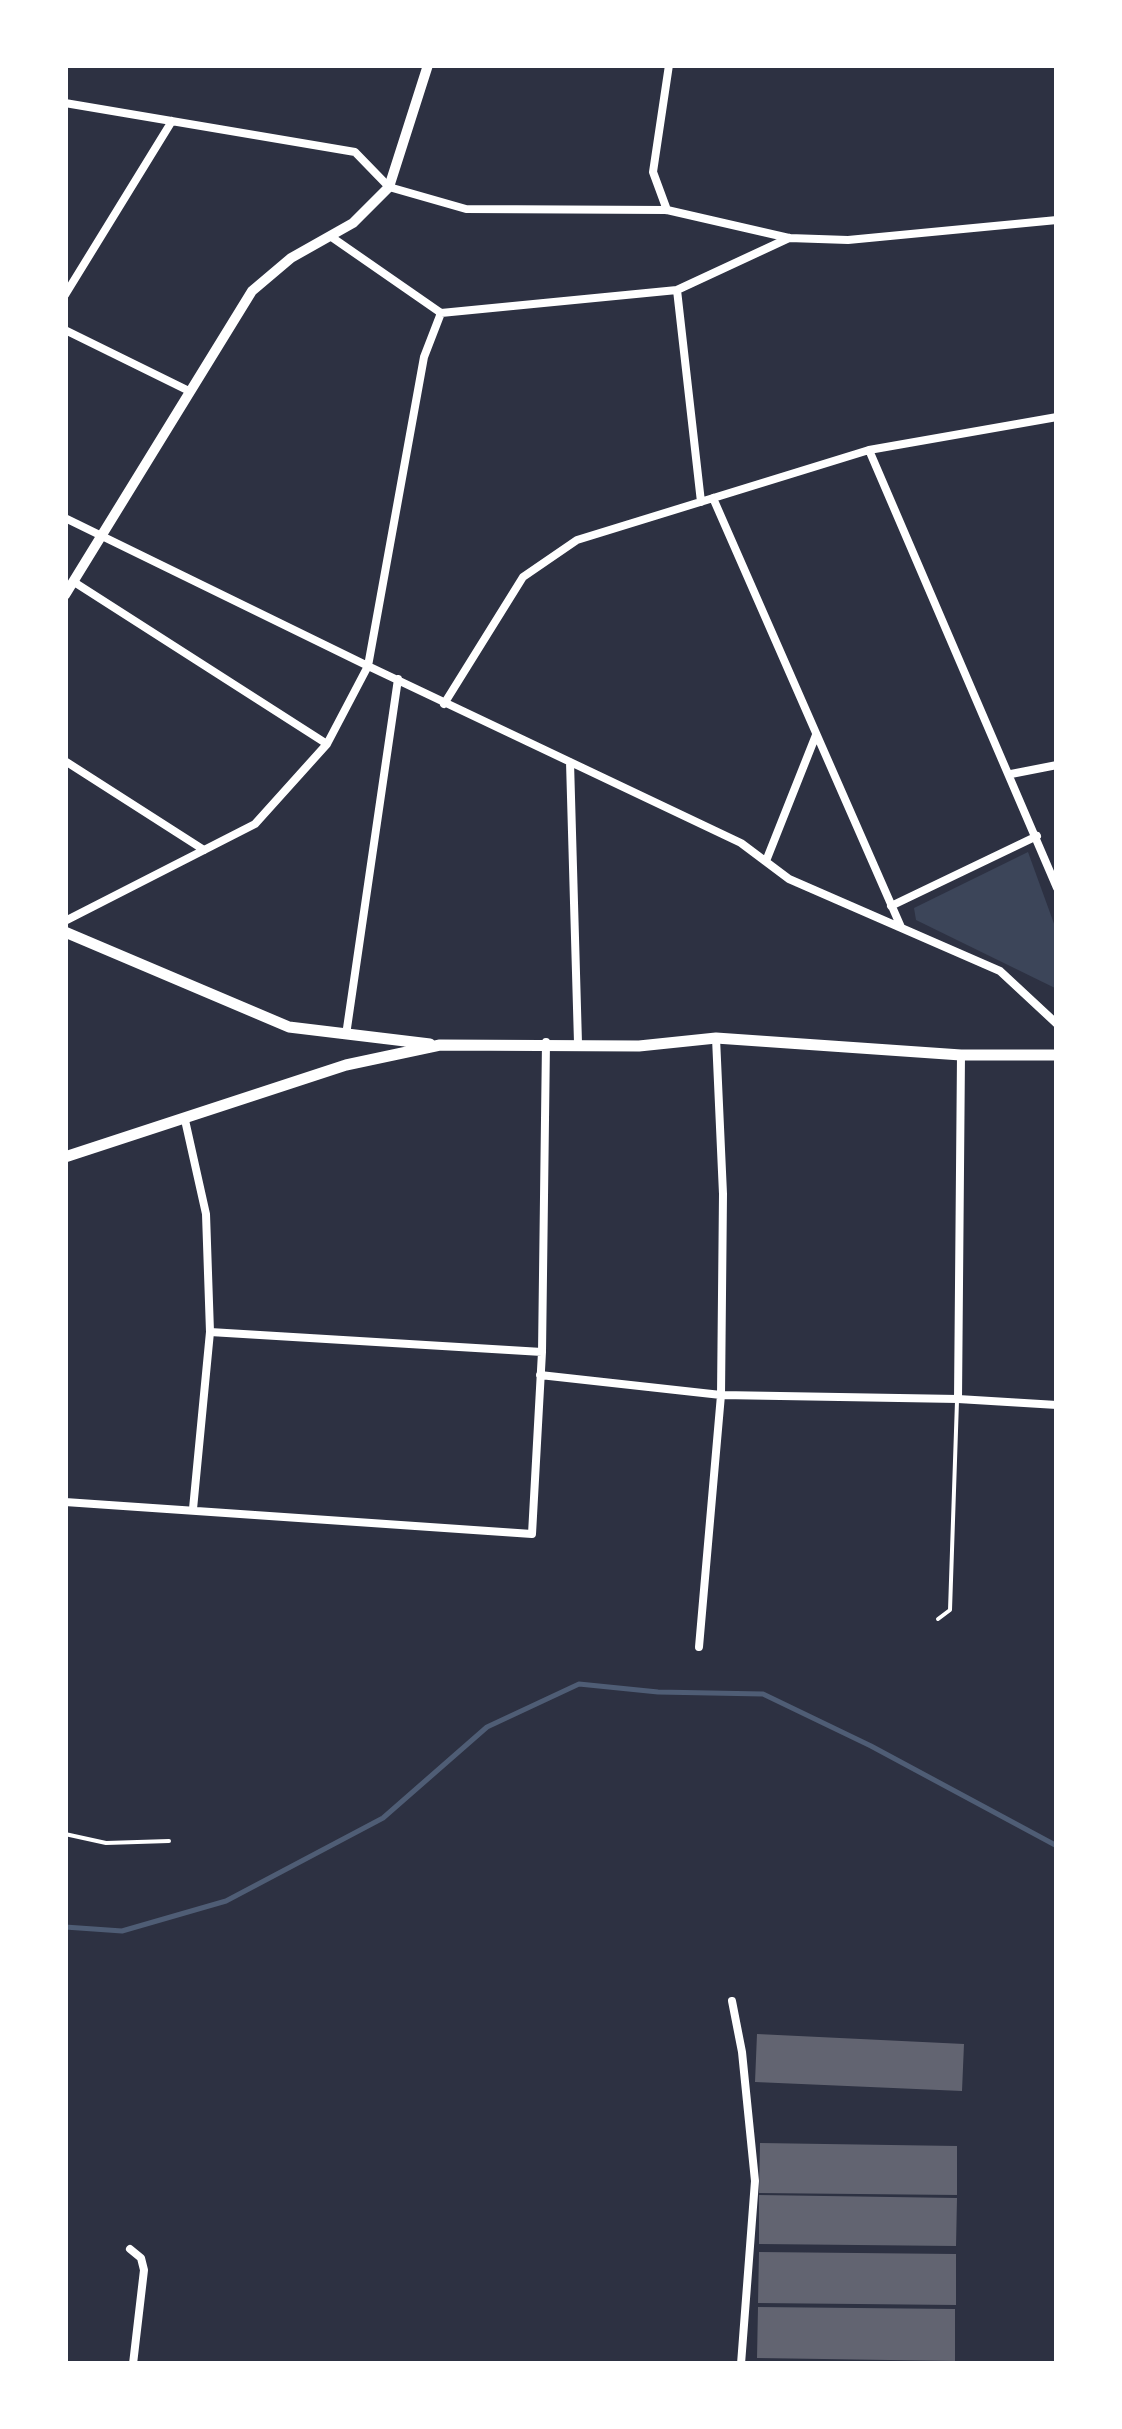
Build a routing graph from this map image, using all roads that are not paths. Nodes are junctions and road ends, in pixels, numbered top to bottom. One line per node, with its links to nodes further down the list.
1 (428, 65): 5 (street)
2 (668, 65): 6 (street)
3 (65, 103): 4 (street)
4 (172, 121): 5 (street); 11 (street)
5 (389, 187): 6 (street); 8 (street)
6 (666, 210): 9 (street)
7 (1057, 220): 9 (street)
8 (330, 236): 12 (street); 14 (street)
9 (788, 238): 10 (street)
10 (677, 290): 12 (street); 18 (street)
11 (65, 295)
12 (441, 313): 23 (street)
13 (65, 330): 14 (street)
14 (187, 390): 20 (street)
15 (1057, 417): 16 (street)
16 (869, 450): 17 (street); 31 (street)
17 (712, 498): 18 (street); 26 (street)
18 (701, 502): 25 (street)
19 (65, 518): 20 (street)
20 (102, 537): 21 (street); 23 (street)
21 (74, 582): 22 (street); 27 (street)
22 (65, 595)
23 (368, 666): 24 (street); 27 (street)
24 (398, 679): 25 (street); 41 (street)
25 (444, 704): 29 (street)
26 (816, 736): 34 (street); 36 (street)
27 (327, 744): 33 (street)
28 (65, 761): 33 (street)
29 (570, 762): 34 (street); 44 (street)
30 (1057, 765): 31 (street)
31 (1011, 774): 32 (street)
32 (1037, 836): 35 (street); 36 (street)
33 (204, 851): 37 (street)
34 (766, 861): 38 (street)
35 (1057, 888)
36 (891, 906): 38 (street)
37 (65, 921)
38 (900, 927): 40 (street)
39 (65, 932): 41 (main road)
40 (1057, 1024)
41 (346, 1035): 45 (main road)
42 (716, 1038): 44 (main road); 47 (main road); 53 (street)
43 (546, 1042): 44 (main road); 45 (main road); 51 (street)
44 (578, 1044)
45 (440, 1045): 48 (main road)
46 (1057, 1055): 47 (main road)
47 (962, 1056): 54 (street)
48 (185, 1120): 49 (main road); 50 (street)
49 (65, 1157)
50 (210, 1332): 51 (street); 57 (street)
51 (542, 1352): 52 (street)
52 (540, 1374): 53 (street); 57 (street)
53 (722, 1395): 54 (street); 59 (street)
54 (958, 1399): 55 (street); 58 (lane)
55 (1057, 1406)
56 (65, 1502): 57 (street)
57 (193, 1509)
58 (938, 1619)
59 (699, 1647)
60 (65, 1834): 61 (lane)
61 (169, 1841)
62 (732, 2000): 65 (street)
63 (130, 2249): 64 (street)
64 (133, 2364)
65 (741, 2364)

